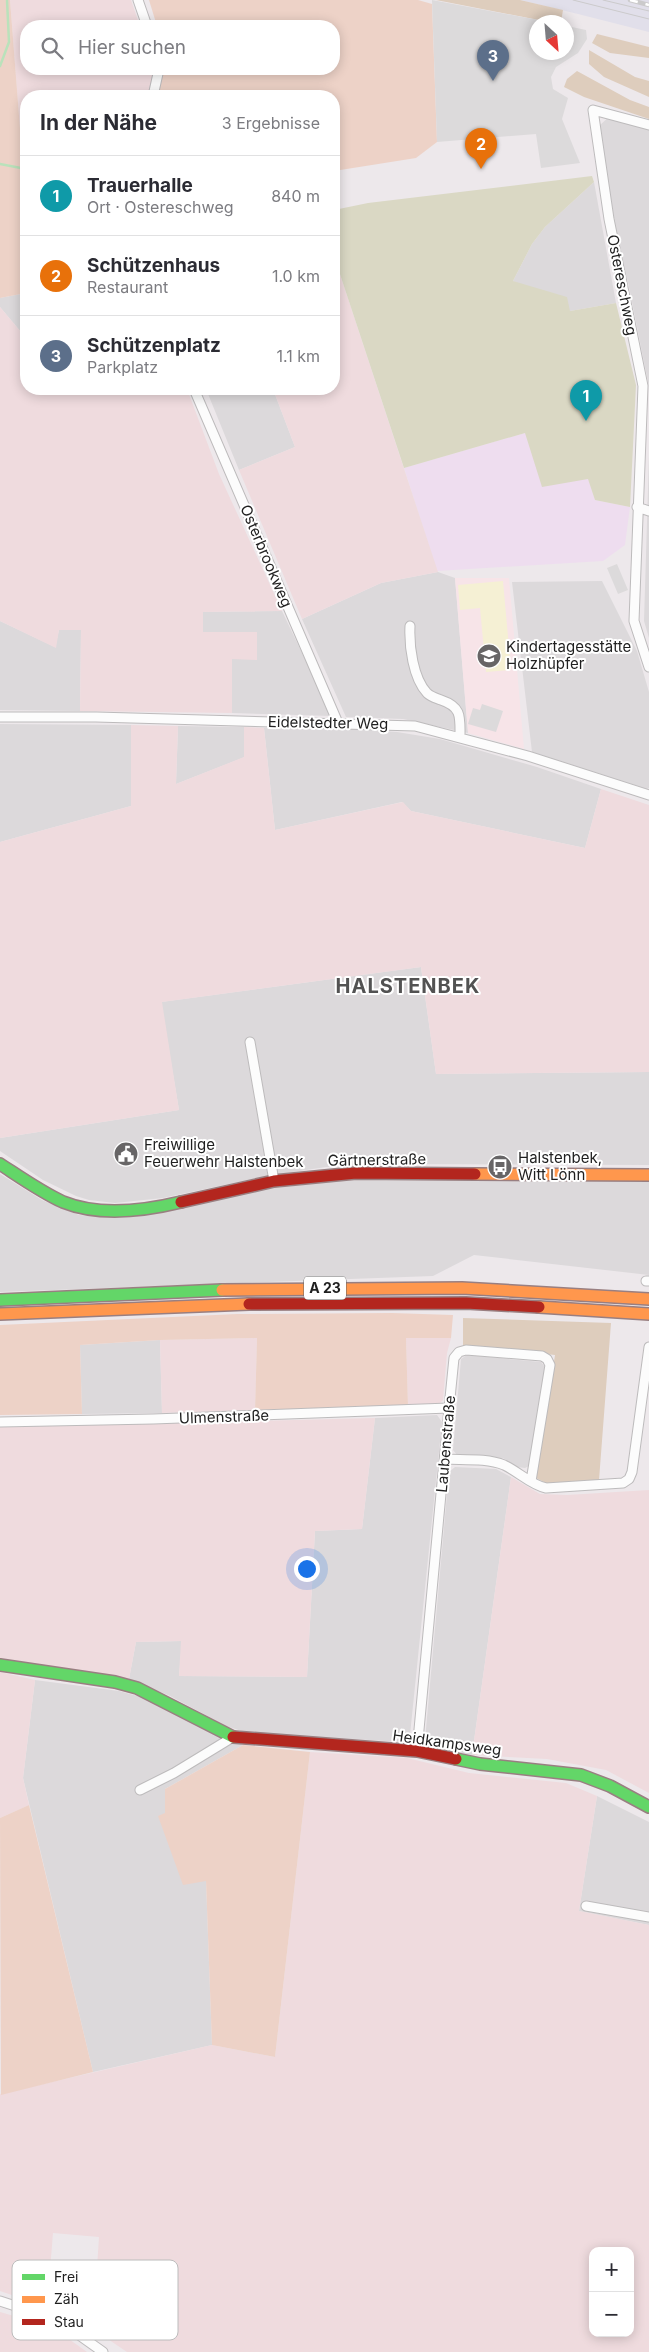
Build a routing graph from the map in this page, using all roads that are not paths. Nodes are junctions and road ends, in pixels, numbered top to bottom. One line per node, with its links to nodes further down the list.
1 (138, 0): 2 (street)
2 (145, 20)
3 (158, 75): 4 (street)
4 (155, 90)
5 (649, 124): 7 (street, Ostereschweg)
6 (197, 395): 12 (street, Osterbrookweg)
7 (637, 507): 8 (street); 10 (street, Ostereschweg)
8 (649, 510)
9 (410, 626): 13 (street)
10 (649, 667)
11 (0, 718): 12 (street, Eidelstedter Weg)
12 (338, 722): 13 (street, Eidelstedter Weg)
13 (460, 737): 14 (street, Eidelstedter Weg)
14 (648, 794)
15 (250, 1042): 18 (street)
16 (0, 1164): 18 (main road, Gärtnerstraße)
17 (649, 1175): 18 (main road, Gärtnerstraße)
18 (274, 1182)
19 (649, 1299): 20 (main road, A 23)
20 (0, 1300)
21 (0, 1314): 22 (main road, A 23)
22 (649, 1314)
23 (649, 1347): 27 (street)
24 (448, 1408): 25 (street, Ulmenstraße); 26 (street, Laubenstraße); 27 (street, Laubenstraße)
25 (0, 1422)
26 (445, 1459): 27 (street); 30 (street, Laubenstraße)
27 (531, 1481)
28 (0, 1664): 29 (main road, Heidkampsweg)
29 (233, 1737): 30 (main road, Heidkampsweg); 31 (street)
30 (417, 1751): 32 (main road, Heidkampsweg)
31 (140, 1790)
32 (649, 1807)
33 (586, 1906): 34 (street)
34 (649, 1917)
35 (0, 2301): 36 (street)
36 (12, 2305)
37 (86, 2340): 38 (street)
38 (103, 2352)

